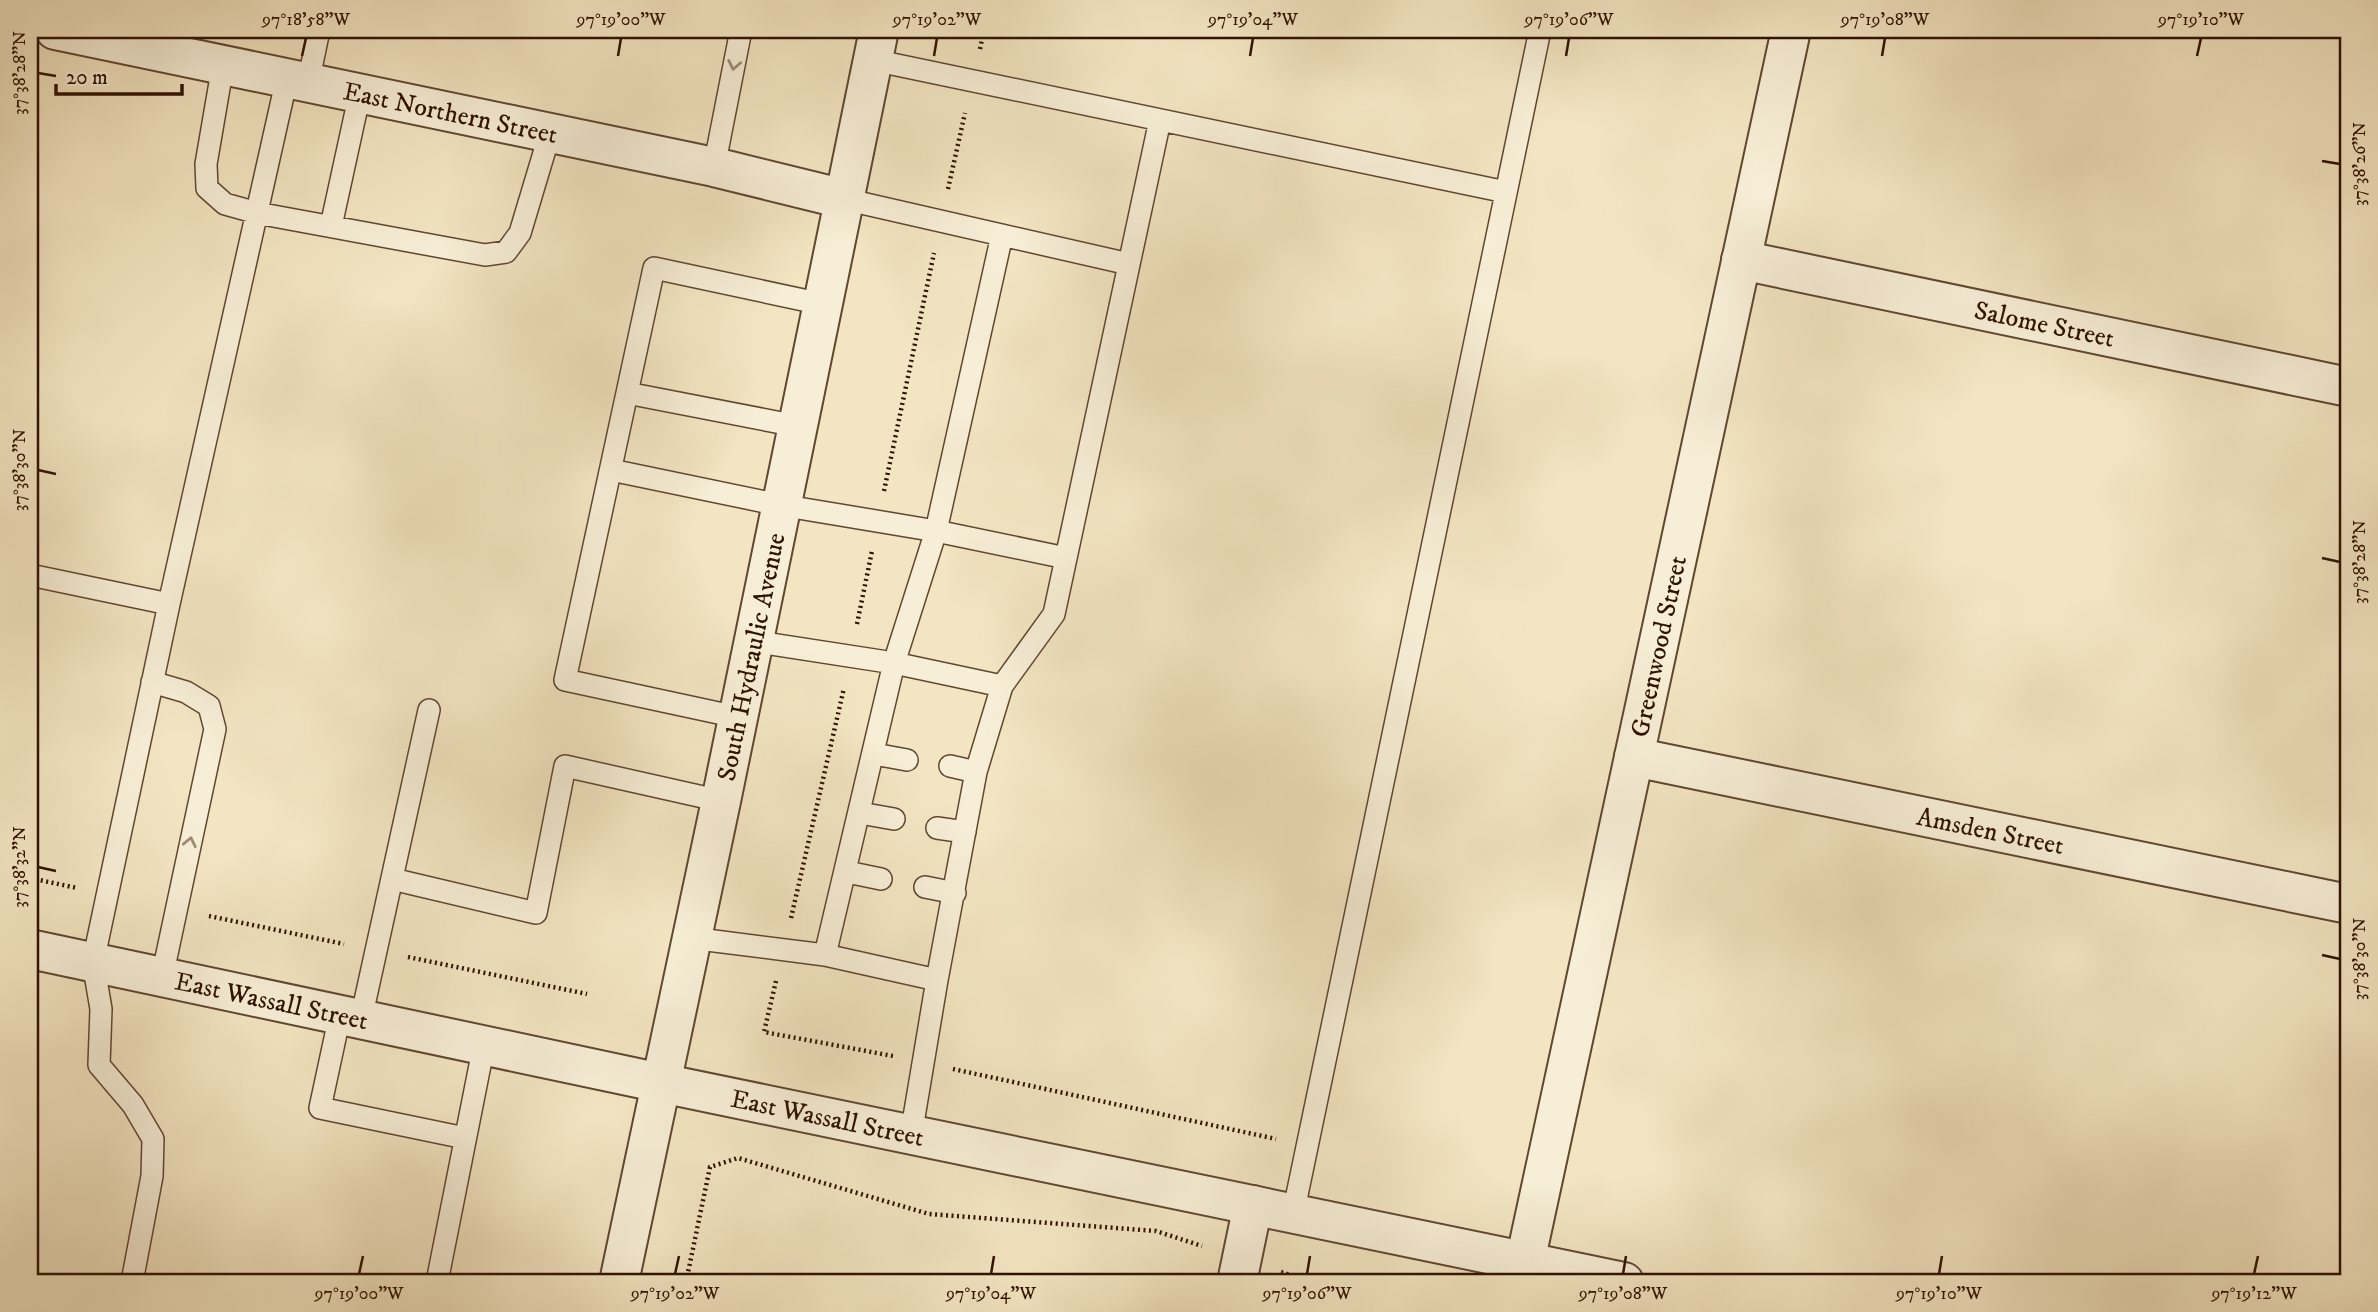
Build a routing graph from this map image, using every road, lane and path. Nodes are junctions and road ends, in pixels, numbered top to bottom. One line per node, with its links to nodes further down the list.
1 (55, 30): 8 (street, East Northern Street)
2 (319, 30): 9 (lane)
3 (741, 30): 14 (lane, one-way to 14)
4 (984, 30): 10 (path)
5 (1540, 30): 15 (lane)
6 (1790, 30): 21 (street, Greenwood Street)
7 (876, 45): 10 (lane); 16 (street, South Hydraulic Avenue)
8 (223, 65): 9 (street, East Northern Street); 17 (lane)
9 (297, 80): 11 (street, East Northern Street); 17 (lane)
10 (973, 81): 12 (lane); 18 (path)
11 (360, 93): 13 (street, East Northern Street); 19 (lane)
12 (1160, 120): 15 (lane); 22 (lane)
13 (550, 133): 14 (street, East Northern Street); 19 (lane)
14 (714, 167): 16 (street, East Northern Street)
15 (1506, 192): 77 (lane)
16 (844, 200): 18 (lane); 23 (street, South Hydraulic Avenue)
17 (257, 213): 19 (lane); 33 (lane)
18 (941, 222): 20 (lane); 29 (path)
19 (331, 226)
20 (1002, 235): 22 (lane); 30 (lane)
21 (1741, 260): 24 (street, Salome Street); 42 (street, Greenwood Street)
22 (1129, 264): 31 (lane)
23 (822, 304): 25 (lane); 26 (street, South Hydraulic Avenue)
24 (2348, 387)
25 (627, 393): 26 (lane); 27 (lane)
26 (797, 426): 28 (street, South Hydraulic Avenue)
27 (611, 470): 28 (lane); 40 (lane)
28 (780, 505): 29 (lane); 34 (street, South Hydraulic Avenue)
29 (878, 521): 30 (lane); 35 (path)
30 (936, 531): 31 (lane); 36 (lane)
31 (1066, 558): 38 (lane)
32 (30, 575): 33 (lane)
33 (169, 604): 37 (lane)
34 (752, 641): 35 (lane); 40 (street, South Hydraulic Avenue)
35 (851, 656): 36 (lane); 63 (path)
36 (894, 663): 38 (lane); 41 (lane)
37 (152, 682): 57 (lane); 59 (lane, one-way to 37)
38 (1002, 686): 45 (lane)
39 (429, 710): 53 (lane)
40 (737, 717): 46 (street, South Hydraulic Avenue)
41 (874, 754): 43 (lane); 47 (lane)
42 (1634, 757): 58 (street, Amsden Street); 78 (street, Greenwood Street)
43 (907, 760)
44 (950, 766): 45 (lane)
45 (976, 772): 50 (lane)
46 (721, 801): 53 (lane); 60 (street, South Hydraulic Avenue)
47 (860, 813): 48 (lane); 51 (lane)
48 (894, 819)
49 (937, 828): 50 (lane)
50 (965, 832): 56 (lane)
51 (846, 872): 54 (lane); 64 (lane)
52 (30, 878): 57 (path)
53 (392, 879): 62 (lane)
54 (881, 879)
55 (925, 887): 56 (lane)
56 (955, 893): 67 (lane)
57 (108, 895): 65 (lane)
58 (2348, 904)
59 (176, 909): 62 (path); 66 (lane)
60 (691, 938): 63 (lane); 72 (street, South Hydraulic Avenue)
61 (30, 949): 65 (street, East Wassall Street)
62 (376, 950): 68 (path); 69 (lane)
63 (783, 951): 64 (lane); 71 (path)
64 (825, 955): 67 (lane)
65 (93, 962): 66 (street, East Wassall Street); 80 (lane)
66 (162, 977): 69 (street, East Wassall Street)
67 (937, 980): 71 (lane)
68 (587, 995)
69 (350, 1017): 70 (street, East Wassall Street); 74 (lane)
70 (484, 1045): 72 (street, East Wassall Street); 74 (lane)
71 (922, 1062): 73 (lane); 75 (path)
72 (661, 1083): 73 (street, East Wassall Street); 82 (street, South Hydraulic Avenue)
73 (911, 1135): 76 (street, East Wassall Street)
74 (465, 1138): 81 (lane)
75 (1283, 1141)
76 (1253, 1205): 77 (street, East Wassall Street); 79 (street)
77 (1293, 1214): 78 (street, East Wassall Street)
78 (1525, 1262): 85 (street, East Wassall Street)
79 (1239, 1271): 83 (path); 84 (path)
80 (132, 1282)
81 (437, 1282)
82 (619, 1282)
83 (686, 1282)
84 (1311, 1282)
85 (1624, 1282)

